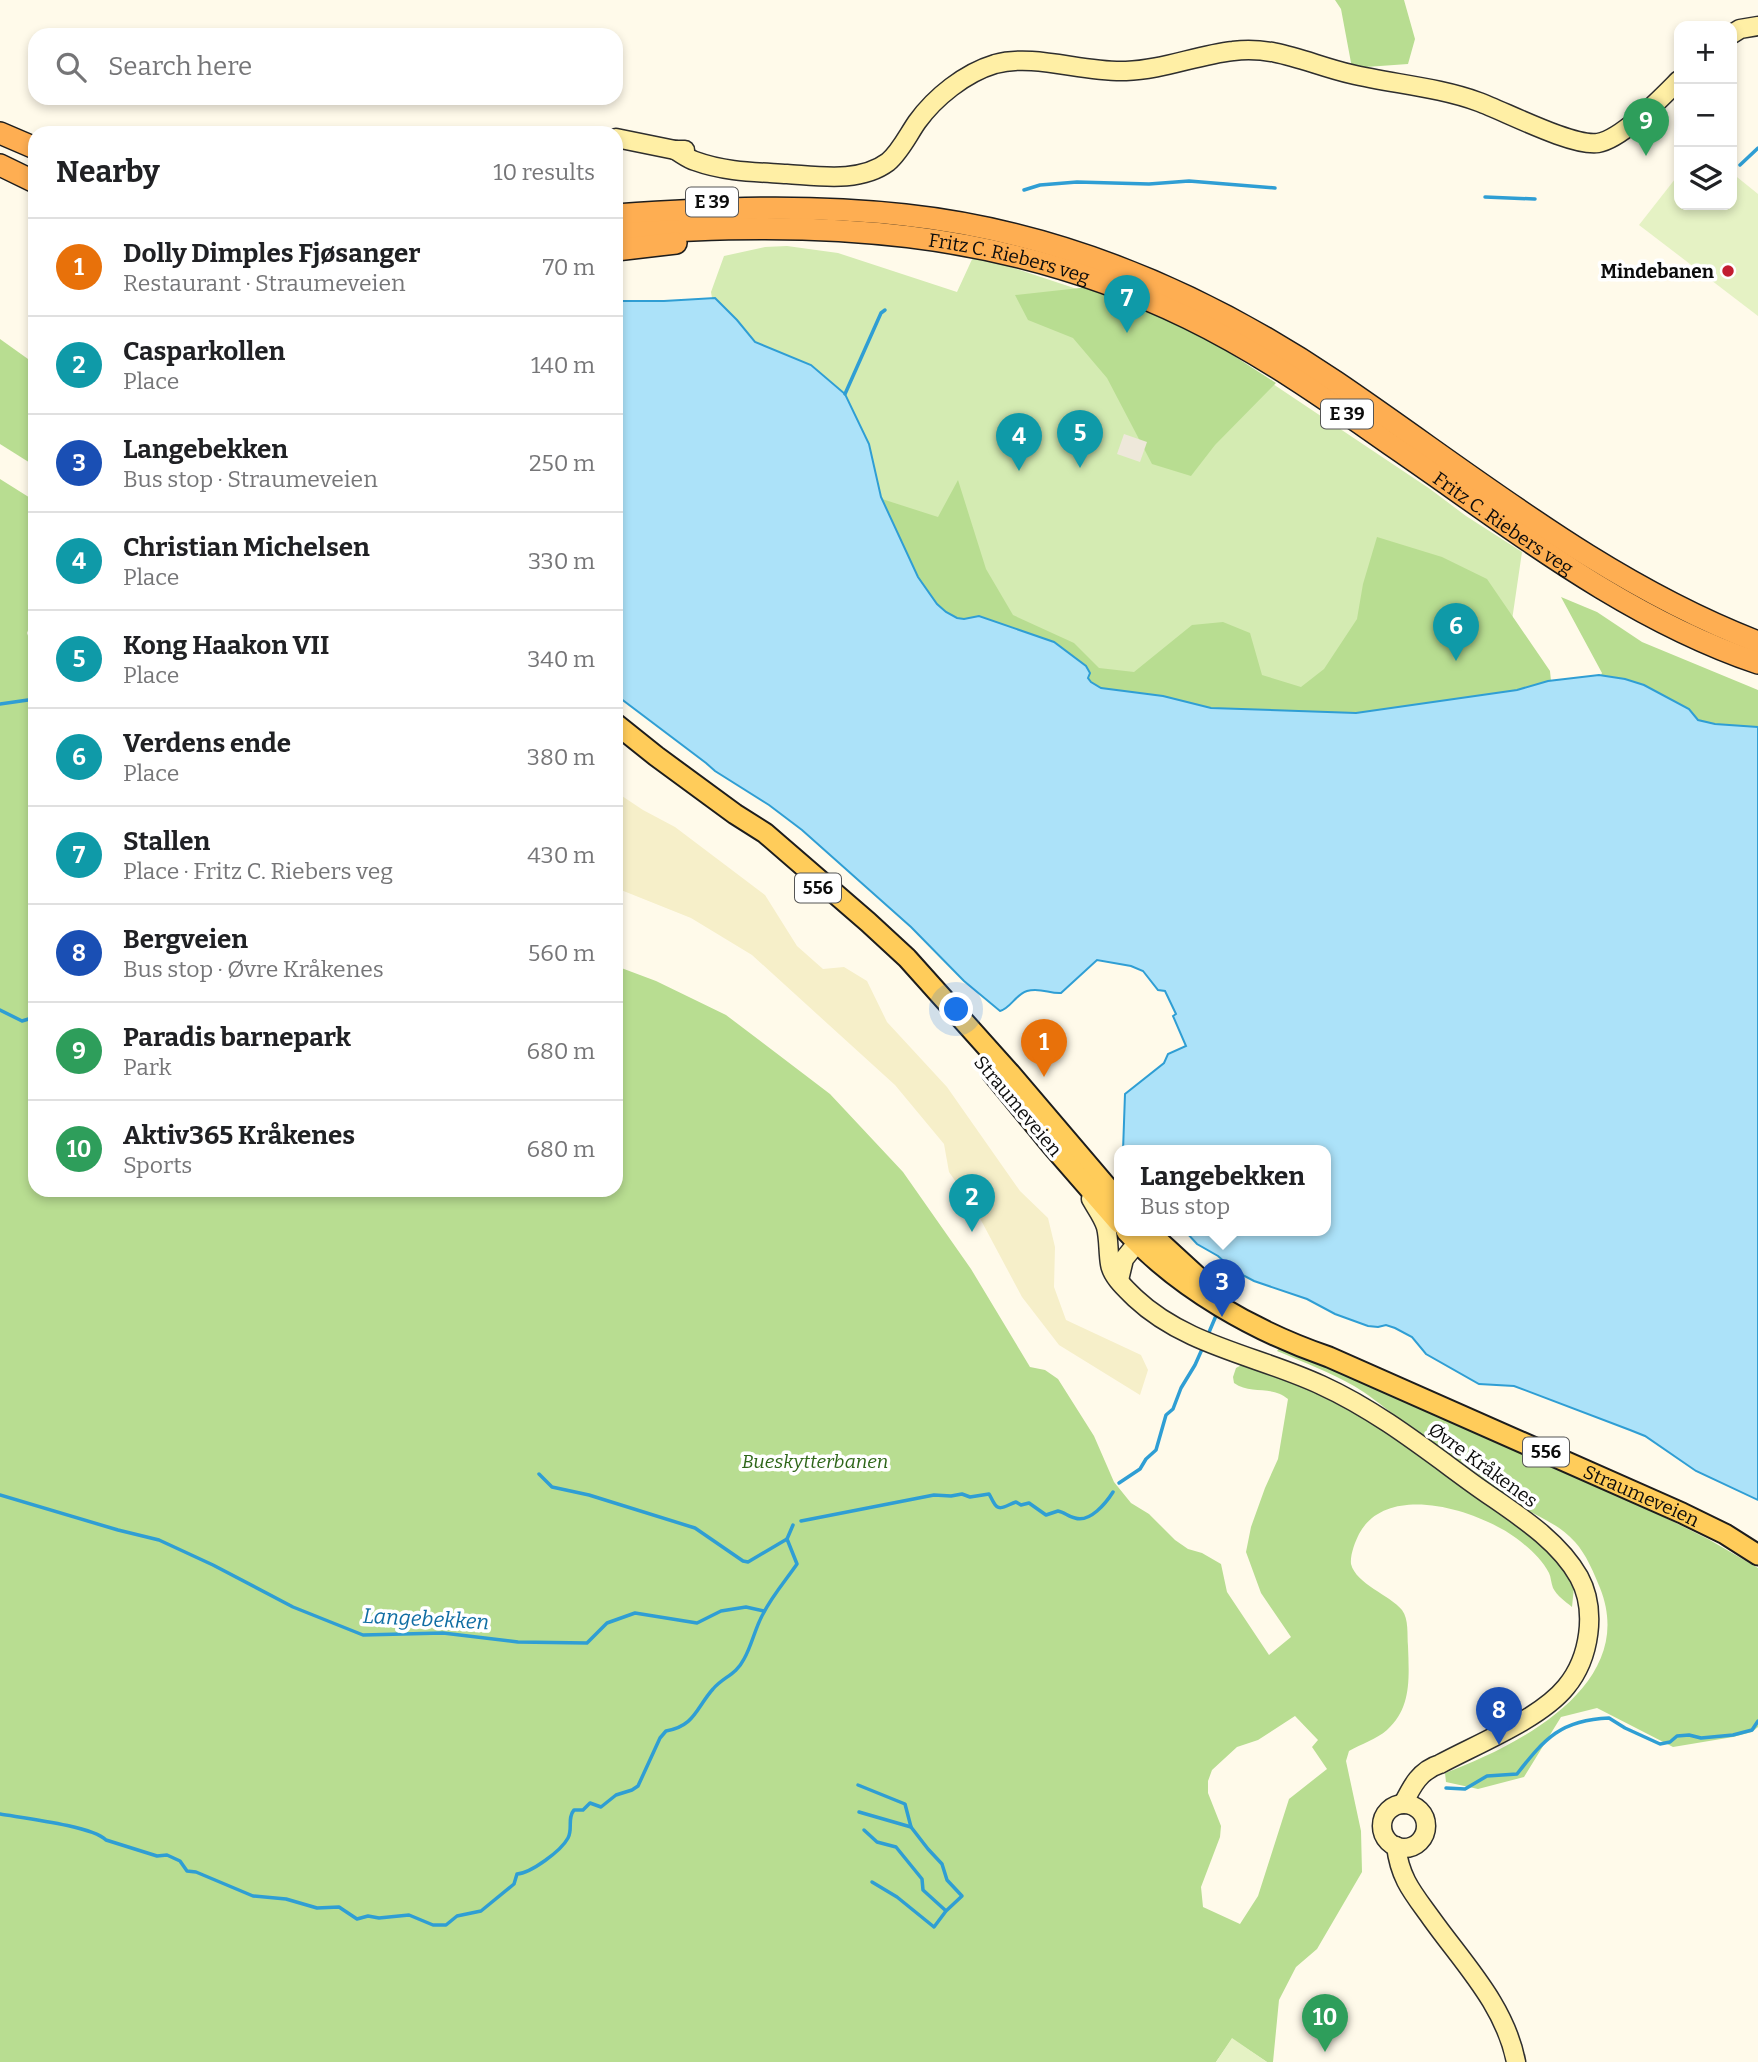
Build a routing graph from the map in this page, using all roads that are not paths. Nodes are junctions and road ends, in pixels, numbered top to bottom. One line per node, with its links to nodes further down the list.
1 (1758, 26): 2 (main road)
2 (1737, 31)
3 (1675, 84): 7 (main road)
4 (0, 124): 6 (highway)
5 (0, 133): 8 (highway)
6 (28, 133)
7 (623, 139)
8 (28, 145)
9 (0, 154): 11 (highway)
10 (0, 165): 12 (highway)
11 (28, 166)
12 (28, 179)
13 (623, 200): 14 (highway, E 39)
14 (807, 208): 15 (highway, Fritz C. Riebers veg / E 39); 19 (highway, Fritz C. Riebers veg / E 39)
15 (623, 215)
16 (761, 227): 17 (highway, Fritz C. Riebers veg / E 39); 18 (highway, E 39); 20 (highway, Fritz C. Riebers veg / E 39)
17 (623, 234)
18 (623, 249)
19 (1758, 642)
20 (1758, 663)
21 (623, 730): 22 (main road, Straumeveien / 556)
22 (735, 814): 23 (main road, Straumeveien / 556); 24 (main road, Straumeveien / 556)
23 (1081, 1181): 25 (main road, Straumeveien / 556); 28 (main road, Øvre Kråkenes)
24 (1114, 1195)
25 (1114, 1217)
26 (1136, 1236): 28 (main road)
27 (1139, 1236): 29 (main road, Straumeveien / 556)
28 (1119, 1280): 30 (main road, Øvre Kråkenes)
29 (1758, 1555)
30 (1411, 1807): 31 (main road); 31 (main road)
31 (1404, 1847): 32 (main road)
32 (1516, 2062)

